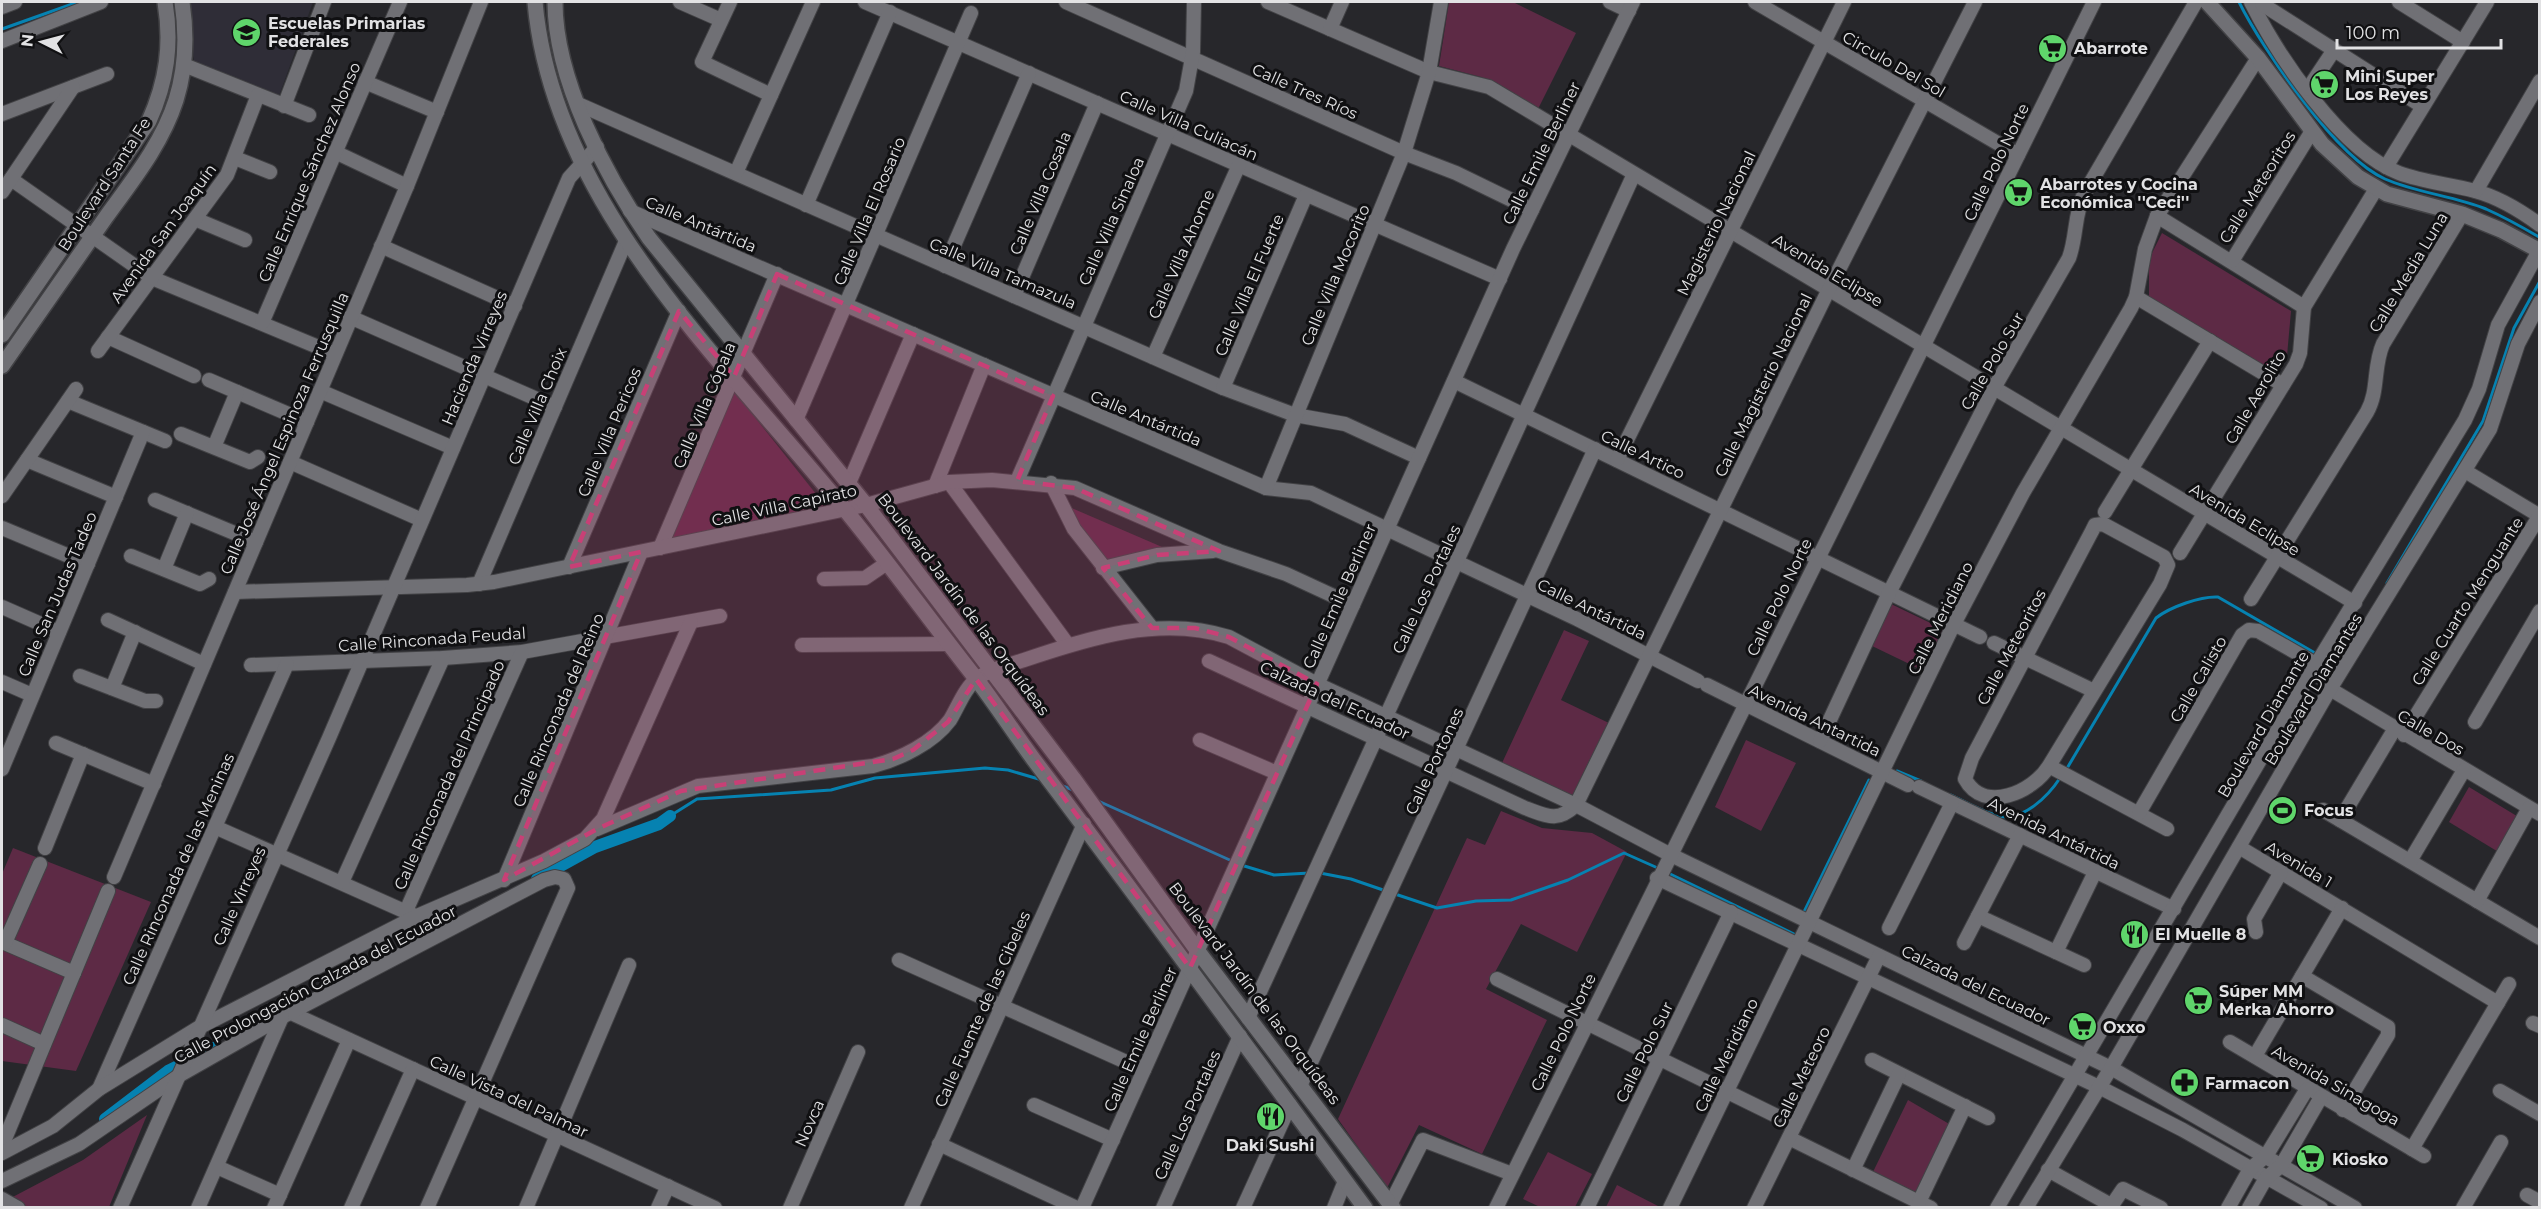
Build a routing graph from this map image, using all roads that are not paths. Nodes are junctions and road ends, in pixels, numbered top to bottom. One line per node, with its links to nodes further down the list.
1 (15, 2): 30 (street)
2 (101, 2): 35 (street)
3 (165, 2): 88 (street, Boulevard Santa Fe)
4 (182, 2): 42 (street, Boulevard Santa Fe)
5 (324, 2): 55 (street)
6 (400, 2): 47 (street, Calle Enrique Sánchez Alonso)
7 (481, 2): 57 (street, Calle José Ángel Espinoza Ferrusquilla)
8 (535, 2): 68 (street)
9 (555, 2): 54 (street, Boulevard Jardín de las Orquídeas)
10 (680, 2): 33 (street)
11 (730, 2): 33 (street)
12 (813, 2): 51 (street)
13 (865, 2): 31 (street, Calle Villa Culiacán)
14 (1066, 2): 41 (street, Calle Tres Ríos)
15 (1194, 2): 41 (street, Calle Villa Sinaloa)
16 (1268, 2): 34 (street, Avenida Eclipse)
17 (1342, 2): 34 (street)
18 (1442, 2): 43 (street, Calle Villa Mocorito)
19 (1610, 2): 29 (street)
20 (1755, 2): 37 (street, Circulo Del Sol)
21 (1844, 2): 37 (street, Magisterio Nacional)
22 (1975, 2): 52 (street, Calle Magisterio Nacional)
23 (2094, 2): 66 (street, Calle Polo Norte)
24 (2196, 2): 130 (street, Calle Polo Sur)
25 (2207, 2): 40 (street)
26 (2399, 2): 38 (street)
27 (2487, 2): 38 (street)
28 (2258, 5): 39 (street); 49 (street)
29 (1631, 6): 62 (street, Calle Emile Berliner)
30 (2, 7)
31 (890, 12): 36 (street, Calle Villa Culiacán); 80 (street)
32 (970, 13): 36 (street, Calle Villa El Rosario)
33 (721, 20): 51 (street)
34 (1330, 29): 43 (street, Avenida Eclipse)
35 (2, 41)
36 (958, 42): 44 (street, Calle Villa Culiacán); 91 (street, Calle Villa El Rosario)
37 (1824, 42): 52 (street, Circulo Del Sol); 89 (street, Magisterio Nacional)
38 (2463, 42): 56 (street)
39 (2334, 50): 49 (street); 56 (street)
40 (2258, 58): 60 (street); 84 (street, Calle Meridiano)
41 (1192, 59): 61 (street, Calle Villa Sinaloa); 65 (street, Calle Tres Ríos)
42 (183, 65): 50 (street); 90 (street, Boulevard Santa Fe)
43 (1429, 72): 62 (street, Avenida Eclipse); 65 (street, Calle Villa Mocorito)
44 (1029, 73): 53 (street, Calle Villa Culiacán); 97 (street)
45 (107, 74): 48 (street)
46 (2540, 81): 77 (street)
47 (365, 82): 57 (street); 64 (street, Calle Enrique Sánchez Alonso)
48 (73, 87): 58 (street); 74 (street)
49 (2307, 89): 70 (street)
50 (258, 95): 55 (street); 67 (street, Avenida San Joaquín)
51 (771, 95): 72 (street)
52 (1925, 101): 66 (street, Circulo Del Sol); 101 (street, Calle Magisterio Nacional)
53 (1097, 103): 61 (street, Calle Villa Culiacán); 102 (street, Calle Villa Cosala)
54 (578, 104): 63 (street, Boulevard Jardín de las Orquídeas); 72 (street, Calle Villa Tamazula)
55 (284, 106): 59 (street)
56 (2422, 106): 70 (street)
57 (437, 112): 75 (street, Calle José Ángel Espinoza Ferrusquilla)
58 (2, 114)
59 (309, 116)
60 (2312, 131): 76 (street); 96 (street, Calle Meteoritos)
61 (1168, 134): 69 (street, Calle Villa Culiacán); 111 (street, Calle Villa Sinaloa)
62 (1569, 135): 73 (street, Avenida Eclipse); 81 (street, Calle Emile Berliner)
63 (597, 147): 68 (street, Hacienda Virreyes); 82 (street, Boulevard Jardín de las Orquídeas)
64 (335, 152): 75 (street); 110 (street, Calle Enrique Sánchez Alonso)
65 (1404, 153): 81 (street, Calle Tres Ríos); 86 (street, Calle Villa Mocorito)
66 (2018, 154): 116 (street, Calle Polo Norte)
67 (235, 158): 71 (street); 85 (street, Avenida San Joaquín)
68 (582, 162): 93 (street); 106 (street, Hacienda Virreyes)
69 (1239, 165): 79 (street, Calle Villa Culiacán); 120 (street, Calle Villa Ahome)
70 (2386, 167): 77 (street)
71 (270, 172)
72 (736, 173): 80 (street, Calle Villa Tamazula)
73 (1634, 174): 89 (street, Avenida Eclipse); 136 (street, Calle Los Portales)
74 (11, 179): 78 (street); 88 (street)
75 (407, 186): 94 (street, Calle José Ángel Espinoza Ferrusquilla)
76 (2376, 189): 83 (street); 107 (street, Calle Aerolito)
77 (2476, 191): 87 (street)
78 (2, 192)
79 (1306, 195): 86 (street, Calle Villa Culiacán); 129 (street, Calle Villa El Fuerte)
80 (806, 205): 91 (street, Calle Villa Tamazula)
81 (1532, 210): 100 (street, Calle Emile Berliner)
82 (630, 211): 98 (street, Calle Antártida); 119 (street, Boulevard Jardín de las Orquídeas)
83 (2462, 214): 95 (street); 179 (street, Calle Media Luna)
84 (2157, 216): 96 (street); 103 (street, Calle Meridiano)
85 (195, 219): 92 (street); 99 (street, Avenida San Joaquín)
86 (1374, 224): 100 (street, Calle Villa Culiacán); 135 (street, Calle Villa Mocorito)
87 (2540, 225)
88 (77, 226): 90 (street); 113 (street, Boulevard Santa Fe)
89 (1730, 231): 101 (street, Avenida Eclipse); 149 (street, Magisterio Nacional)
90 (93, 237): 99 (street); 122 (street, Boulevard Santa Fe)
91 (876, 237): 97 (street, Calle Villa Tamazula); 105 (street, Calle Villa El Rosario)
92 (245, 240)
93 (626, 242): 108 (street); 134 (street, Calle Villa Choix)
94 (381, 246): 106 (street); 109 (street, Calle José Ángel Espinoza Ferrusquilla)
95 (2539, 250): 194 (street, Boulevard Diamante)
96 (2232, 261): 107 (street)
97 (945, 266): 102 (street, Calle Villa Tamazula)
98 (777, 274): 105 (street, Calle Antártida); 119 (street, Calle Villa Cópala)
99 (152, 278): 110 (street); 114 (street, Avenida San Joaquín)
100 (1500, 279): 127 (street, Calle Emile Berliner)
101 (1828, 289): 116 (street, Avenida Eclipse); 164 (street, Calle Magisterio Nacional)
102 (1014, 296): 111 (street, Calle Villa Tamazula)
103 (2136, 297): 115 (street); 139 (street, Calle Meridiano)
104 (2540, 302): 152 (street, Boulevard Diamantes)
105 (847, 305): 112 (street, Calle Antártida); 137 (street, Calle Villa El Rosario)
106 (515, 306): 124 (street, Hacienda Virreyes)
107 (2304, 307): 128 (street, Calle Aerolito)
108 (679, 311): 125 (street); 183 (street, Calle Villa Pericos)
109 (350, 317): 118 (street, Calle José Ángel Espinoza Ferrusquilla); 124 (street)
110 (262, 324): 118 (street)
111 (1084, 327): 120 (street, Calle Villa Tamazula); 133 (street, Calle Villa Sinaloa)
112 (913, 333): 121 (street, Calle Antártida); 155 (street)
113 (2, 336)
114 (108, 337): 117 (street, Avenida San Joaquín); 123 (street)
115 (2210, 341): 128 (street); 151 (street)
116 (1923, 345): 130 (street, Avenida Eclipse); 178 (street, Calle Polo Norte)
117 (98, 351)
118 (335, 354): 131 (street, Calle José Ángel Espinoza Ferrusquilla)
119 (744, 354): 125 (street, Calle Villa Cópala); 137 (street, Boulevard Jardín de las Orquídeas)
120 (1153, 357): 129 (street, Calle Villa Tamazula)
121 (984, 365): 133 (street, Calle Antártida); 157 (street)
122 (2, 366)
123 (194, 376)
124 (484, 376): 134 (street); 144 (street, Hacienda Virreyes)
125 (734, 376): 163 (street); 173 (street, Calle Villa Cópala)
126 (209, 380): 132 (street)
127 (1454, 381): 136 (street, Calle Artico); 147 (street, Calle Emile Berliner)
128 (2283, 385): 167 (street, Calle Aerolito)
129 (1222, 388): 135 (street, Calle Villa Tamazula)
130 (1994, 388): 139 (street, Avenida Eclipse); 191 (street, Calle Polo Sur)
131 (320, 391): 138 (street, Calle José Ángel Espinoza Ferrusquilla); 144 (street)
132 (237, 392): 138 (street); 143 (street)
133 (1053, 396): 153 (street, Calle Villa Sinaloa); 158 (street, Calle Antártida)
134 (555, 407): 188 (street, Calle Villa Choix)
135 (1295, 415): 147 (street, Calle Villa Tamazula); 158 (street, Calle Villa Mocorito)
136 (1524, 415): 145 (street, Calle Artico); 180 (street, Calle Los Portales)
137 (796, 420): 155 (street, Boulevard Jardín de las Orquídeas)
138 (307, 422): 150 (street, Calle José Ángel Espinoza Ferrusquilla)
139 (2062, 429): 151 (street, Avenida Eclipse); 201 (street, Calle Meridiano)
140 (143, 432): 142 (street); 148 (street); 160 (street, Calle San Judas Tadeo)
141 (181, 434): 143 (street)
142 (165, 441)
143 (214, 447): 146 (street)
144 (453, 448): 169 (street, Hacienda Virreyes)
145 (1595, 449): 149 (street, Calle Artico); 192 (street, Calle Portones)
146 (258, 457)
147 (1419, 458): 171 (street, Calle Emile Berliner)
148 (27, 460): 159 (street); 160 (street)
149 (1617, 460): 164 (street, Calle Artico)
150 (290, 462): 169 (street); 172 (street, Calle José Ángel Espinoza Ferrusquilla)
151 (2131, 470): 165 (street); 167 (street, Avenida Eclipse)
152 (2465, 471): 168 (street); 227 (street, Boulevard Diamantes)
153 (1017, 481): 154 (street, Calle Villa Capirato); 156 (street, Calle Villa Capirato)
154 (949, 482): 157 (street, Calle Villa Capirato); 210 (street)
155 (849, 483): 162 (street, Boulevard Jardín de las Orquídeas)
156 (1051, 483): 174 (street, Calle Villa Capirato); 184 (street)
157 (934, 486): 162 (street, Calle Villa Capirato)
158 (1266, 488): 171 (street, Calle Antártida)
159 (2, 496)
160 (116, 497): 182 (street, Calle San Judas Tadeo)
161 (155, 500): 166 (street)
162 (866, 505): 163 (street, Calle Villa Capirato); 221 (street, Boulevard Jardín de las Orquídeas)
163 (845, 509): 173 (street, Calle Villa Capirato); 181 (street)
164 (1720, 510): 178 (street, Calle Artico); 212 (street, Calle Magisterio Nacional)
165 (2105, 512)
166 (187, 513): 172 (street); 185 (street)
167 (2204, 514): 176 (street, Calle Aerolito); 179 (street, Avenida Eclipse)
168 (2539, 515): 235 (street, Calle Cuarto Menguante)
169 (422, 520): 189 (street, Hacienda Virreyes)
170 (2, 528): 182 (street)
171 (1387, 530): 180 (street, Calle Antártida); 195 (street, Calle Emile Berliner)
172 (256, 542): 190 (street, Calle José Ángel Espinoza Ferrusquilla)
173 (660, 548): 175 (street, Calle Villa Capirato)
174 (1219, 550): 184 (street); 195 (street, Calle Villa Capirato)
175 (641, 552): 183 (street, Calle Villa Capirato); 205 (street, Calle Rinconada del Reino)
176 (2180, 552)
177 (131, 556): 185 (street)
178 (1817, 557): 191 (street, Calle Artico); 231 (street, Calle Polo Norte)
179 (2277, 557): 193 (street, Calle Media Luna); 194 (street, Avenida Eclipse)
180 (1456, 562): 192 (street, Calle Antártida); 233 (street, Calle Los Portales)
181 (887, 563): 187 (street); 208 (street)
182 (88, 564): 203 (street, Calle San Judas Tadeo)
183 (568, 567): 188 (street, Calle Villa Capirato)
184 (1103, 568): 202 (street)
185 (164, 569): 186 (street)
186 (209, 579)
187 (824, 579)
188 (479, 584): 189 (street, Calle Villa Capirato)
189 (392, 588): 190 (street, Calle Villa Capirato); 215 (street, Hacienda Virreyes)
190 (235, 592): 217 (street, Calle José Ángel Espinoza Ferrusquilla)
191 (1889, 592): 201 (street, Calle Artico); 238 (street, Calle Polo Sur)
192 (1529, 596): 212 (street, Calle Antártida); 240 (street, Calle Portones)
193 (2251, 599)
194 (2355, 603): 220 (street, Boulevard Diamante)
195 (1353, 604): 225 (street, Calle Emile Berliner)
196 (2, 606): 203 (street)
197 (2540, 611): 234 (street)
198 (720, 616): 200 (street, Calle Rinconada Feudal)
199 (108, 620): 204 (street)
200 (691, 622): 205 (street, Calle Rinconada Feudal); 260 (street)
201 (1954, 624): 206 (street, Calle Artico); 246 (street, Calle Meridiano)
202 (1152, 628): 210 (street, Calzada del Ecuador); 225 (street, Calzada del Ecuador)
203 (59, 632): 229 (street, Calle San Judas Tadeo)
204 (135, 632): 217 (street); 226 (street)
205 (608, 636): 211 (street, Calle Rinconada Feudal); 273 (street, Calle Rinconada del Reino)
206 (1980, 637)
207 (1994, 643): 213 (street)
208 (948, 644): 209 (street); 223 (street)
209 (802, 645)
210 (1068, 645): 221 (street, Calzada del Ecuador)
211 (522, 652): 214 (street, Calle Rinconada Feudal); 280 (street, Calle Rinconada del Principado)
212 (1648, 655): 231 (street, Avenida Antartida); 252 (street)
213 (2024, 657): 228 (street); 228 (street, Calle Meteoritos); 243 (street, Calle Meteoritos)
214 (443, 658): 215 (street, Calle Rinconada Feudal); 274 (street)
215 (360, 660): 218 (street, Calle Rinconada Feudal); 265 (street, Calle Virreyes)
216 (1209, 661): 232 (street, Calzada del Ecuador)
217 (204, 664): 248 (street, Calle José Ángel Espinoza Ferrusquilla)
218 (287, 664): 219 (street, Calle Rinconada Feudal); 259 (street, Calle Rinconada de las Meninas)
219 (251, 665)
220 (2314, 668): 227 (street, Calle Dos); 250 (street, Boulevard Diamante); 256 (street, Calle Calisto)
221 (993, 671): 223 (street, Calzada del Ecuador); 289 (street, Boulevard Jardín de las Orquídeas)
222 (80, 675): 226 (street)
223 (976, 679): 258 (street); 260 (street)
224 (2, 682): 229 (street)
225 (1317, 684): 232 (street, Calle Emile Berliner); 233 (street, Calzada del Ecuador)
226 (112, 688): 230 (street)
227 (2330, 689): 235 (street, Calle Dos); 253 (street, Boulevard Diamantes)
228 (2094, 691): 243 (street)
229 (32, 696): 242 (street, Calle San Judas Tadeo)
230 (156, 701)
231 (1744, 704): 238 (street, Avenida Antartida); 266 (street, Calle Polo Norte)
232 (1308, 706): 236 (street, Calzada del Ecuador); 247 (street, Calle Emile Berliner)
233 (1386, 716): 236 (street, Calle Los Portales); 240 (street, Calzada del Ecuador)
234 (2475, 722)
235 (2399, 733): 244 (street, Calle Dos); 257 (street, Calle Cuarto Menguante)
236 (1376, 738): 245 (street, Calzada del Ecuador); 304 (street, Calle Los Portales)
237 (1200, 740): 247 (street)
238 (1820, 741): 246 (street, Avenida Antartida)
239 (56, 743): 241 (street)
240 (1457, 749): 245 (street, Calle Portones); 252 (street, Calzada del Ecuador)
241 (83, 754): 248 (street); 264 (street)
242 (2, 766)
243 (2058, 770): 256 (street)
244 (2464, 770): 255 (street, Calle Dos); 267 (street)
245 (1447, 771): 252 (street, Calzada del Ecuador); 323 (street, Calle Portones)
246 (1882, 772): 249 (street, Avenida Antartida); 282 (street, Calle Meridiano)
247 (1277, 773): 289 (street, Calle Emile Berliner)
248 (154, 784): 271 (street, Calle José Ángel Espinoza Ferrusquilla)
249 (1914, 786): 251 (street, Avenida Antártida)
250 (2243, 790): 253 (street); 278 (street, Boulevard Diamante)
251 (1952, 803): 262 (street, Avenida Antártida); 283 (street)
252 (1576, 805): 266 (street, Calzada del Ecuador)
253 (2264, 805): 263 (street, Boulevard Diamantes)
254 (2323, 810): 257 (street)
255 (2534, 811): 276 (street)
256 (2139, 813): 261 (street)
257 (2340, 820): 267 (street)
258 (1084, 824): 295 (street); 302 (street, Calle Fuente de las Cibeles)
259 (215, 827): 265 (street); 325 (street, Calle Rinconada de las Meninas)
260 (597, 829): 273 (street, Calle Prolongación Calzada del Ecuador)
261 (2167, 829)
262 (2020, 835): 269 (street, Avenida Antártida); 281 (street)
263 (2239, 847): 270 (street, Avenida 1); 317 (street, Boulevard Diamantes)
264 (45, 848)
265 (276, 854): 274 (street); 307 (street, Calle Virreyes)
266 (1669, 854): 272 (street, Calle Polo Norte); 282 (street, Calzada del Ecuador)
267 (2410, 861): 276 (street)
268 (40, 864): 286 (street)
269 (2095, 872): 278 (street, Avenida Antártida); 290 (street)
270 (2281, 872): 277 (street, Avenida 1); 284 (street)
271 (114, 877)
272 (1657, 878): 279 (street); 305 (street, Calle Polo Norte)
273 (504, 880): 280 (street, Calle Prolongación Calzada del Ecuador)
274 (342, 882): 280 (street)
275 (108, 891): 296 (street)
276 (2477, 901): 285 (street)
277 (2342, 908): 297 (street); 301 (street, Avenida 1)
278 (2174, 909): 313 (street, Boulevard Diamante)
279 (1731, 912): 288 (street); 315 (street, Calle Polo Sur)
280 (412, 914): 307 (street, Calle Prolongación Calzada del Ecuador)
281 (1978, 916): 287 (street); 290 (street)
282 (1809, 922): 288 (street, Calle Meridiano); 291 (street, Calzada del Ecuador)
283 (1889, 928)
284 (2256, 932)
285 (2540, 938)
286 (3, 942): 296 (street)
287 (1964, 944)
288 (1798, 945): 298 (street); 327 (street, Calle Meridiano)
289 (1197, 950): 295 (street, Calle Emile Berliner); 304 (street, Boulevard Jardín de las Orquídeas)
290 (2056, 952): 294 (street)
291 (1879, 957): 298 (street, Calle Meteoro); 313 (street, Calzada del Ecuador)
292 (899, 960): 302 (street)
293 (629, 965): 340 (street)
294 (2084, 965)
295 (1190, 968): 308 (street); 319 (street, Calle Emile Berliner)
296 (74, 973): 311 (street)
297 (2302, 976): 314 (street); 334 (street)
298 (1868, 978): 322 (street); 339 (street, Calle Meteoro)
299 (1497, 979): 305 (street)
300 (2509, 984): 301 (street)
301 (2498, 1003): 334 (street, Avenida Sinagoga)
302 (1001, 1006): 319 (street); 343 (street, Calle Fuente de las Cibeles)
303 (286, 1015): 309 (street, Calle Vista del Palmar); 320 (street, Calle Prolongación Calzada del Ecuador); 330 (street, Calle Prolongación Calzada del Ecuador); 348 (street)
304 (1248, 1018): 323 (street, Boulevard Jardín de las Orquídeas)
305 (1586, 1023): 315 (street); 352 (street, Calle Polo Norte)
306 (2, 1025): 311 (street)
307 (198, 1028): 320 (street, Calle Virreyes); 325 (street, Calle Prolongación Calzada del Ecuador)
308 (1240, 1036): 332 (street); 375 (street, Calle Los Portales)
309 (349, 1040): 318 (street, Calle Vista del Palmar); 358 (street)
310 (2230, 1042): 314 (street, Avenida Sinagoga)
311 (44, 1044): 344 (street)
312 (858, 1052): 371 (street, Novca)
313 (2086, 1055): 317 (street, Calzada del Ecuador); 322 (street, Boulevard Diamante)
314 (2254, 1056): 326 (street, Avenida Sinagoga)
315 (1659, 1059): 327 (street); 380 (street, Calle Polo Sur)
316 (1872, 1060): 321 (street)
317 (2111, 1068): 324 (street, Boulevard Diamantes); 335 (street, Calzada del Ecuador)
318 (412, 1069): 330 (street, Calle Vista del Palmar); 366 (street)
319 (1144, 1070): 341 (street, Calle Emile Berliner)
320 (180, 1072): 355 (street, Calle Prolongación Calzada del Ecuador); 364 (street, Calle Virreyes)
321 (1899, 1074): 333 (street); 350 (street)
322 (2075, 1075): 324 (street); 382 (street, Boulevard Diamante)
323 (1300, 1086): 360 (street, Boulevard Jardín de las Orquídeas)
324 (2098, 1087): 338 (street); 351 (street)
325 (99, 1089): 345 (street, Calle Prolongación Calzada del Ecuador)
326 (2307, 1089): 329 (street, Avenida Sinagoga); 346 (street)
327 (1727, 1091): 339 (street); 381 (street, Calle Meridiano)
328 (2500, 1091): 336 (street)
329 (2321, 1097): 334 (street, Avenida Sinagoga); 347 (street)
330 (476, 1098): 340 (street, Calle Vista del Palmar); 367 (street)
331 (1034, 1105): 341 (street)
332 (1290, 1105): 354 (street); 376 (street)
333 (1965, 1106): 337 (street); 359 (street)
334 (2343, 1110)
335 (2194, 1114): 338 (street); 346 (street, Calzada del Ecuador)
336 (2540, 1114)
337 (1988, 1118)
338 (2183, 1130): 349 (street)
339 (1792, 1131): 350 (street); 361 (street, Calle Meteoro)
340 (555, 1136): 356 (street, Calle Vista del Palmar); 368 (street)
341 (1113, 1140): 374 (street, Calle Emile Berliner)
342 (2501, 1142): 389 (street)
343 (939, 1144): 372 (street, Calle Fuente de las Cibeles); 373 (street)
344 (2, 1146)
345 (2, 1153)
346 (2266, 1156): 347 (street, Calzada del Ecuador); 349 (street)
347 (2281, 1166): 353 (street); 388 (street, Calzada del Ecuador)
348 (217, 1167): 358 (street); 365 (street)
349 (2250, 1168): 353 (street); 385 (street)
350 (1853, 1170): 359 (street)
351 (2048, 1170): 362 (street); 383 (street)
352 (1512, 1174): 360 (street); 379 (street, Calle Polo Norte)
353 (2266, 1178): 386 (street); 387 (street)
354 (1345, 1180): 377 (street); 378 (street)
355 (2, 1181)
356 (668, 1186): 369 (street); 370 (street, Calle Vista del Palmar)
357 (2, 1199): 363 (street)
358 (277, 1201)
359 (1925, 1205)
360 (1392, 1206)
361 (1759, 1206)
362 (2111, 1207): 384 (street)
363 (18, 1208)
364 (120, 1208)
365 (198, 1208)
366 (351, 1208)
367 (427, 1208)
368 (526, 1208)
369 (658, 1208)
370 (715, 1208)
371 (790, 1208)
372 (911, 1208)
373 (1077, 1208)
374 (1082, 1208)
375 (1163, 1208)
376 (1244, 1208)
377 (1334, 1208)
378 (1365, 1208)
379 (1496, 1208)
380 (1587, 1208)
381 (1670, 1208)
382 (1997, 1208)
383 (2026, 1208)
384 (2161, 1208)
385 (2228, 1208)
386 (2249, 1208)
387 (2321, 1208)
388 (2355, 1208)
389 (2463, 1208)

